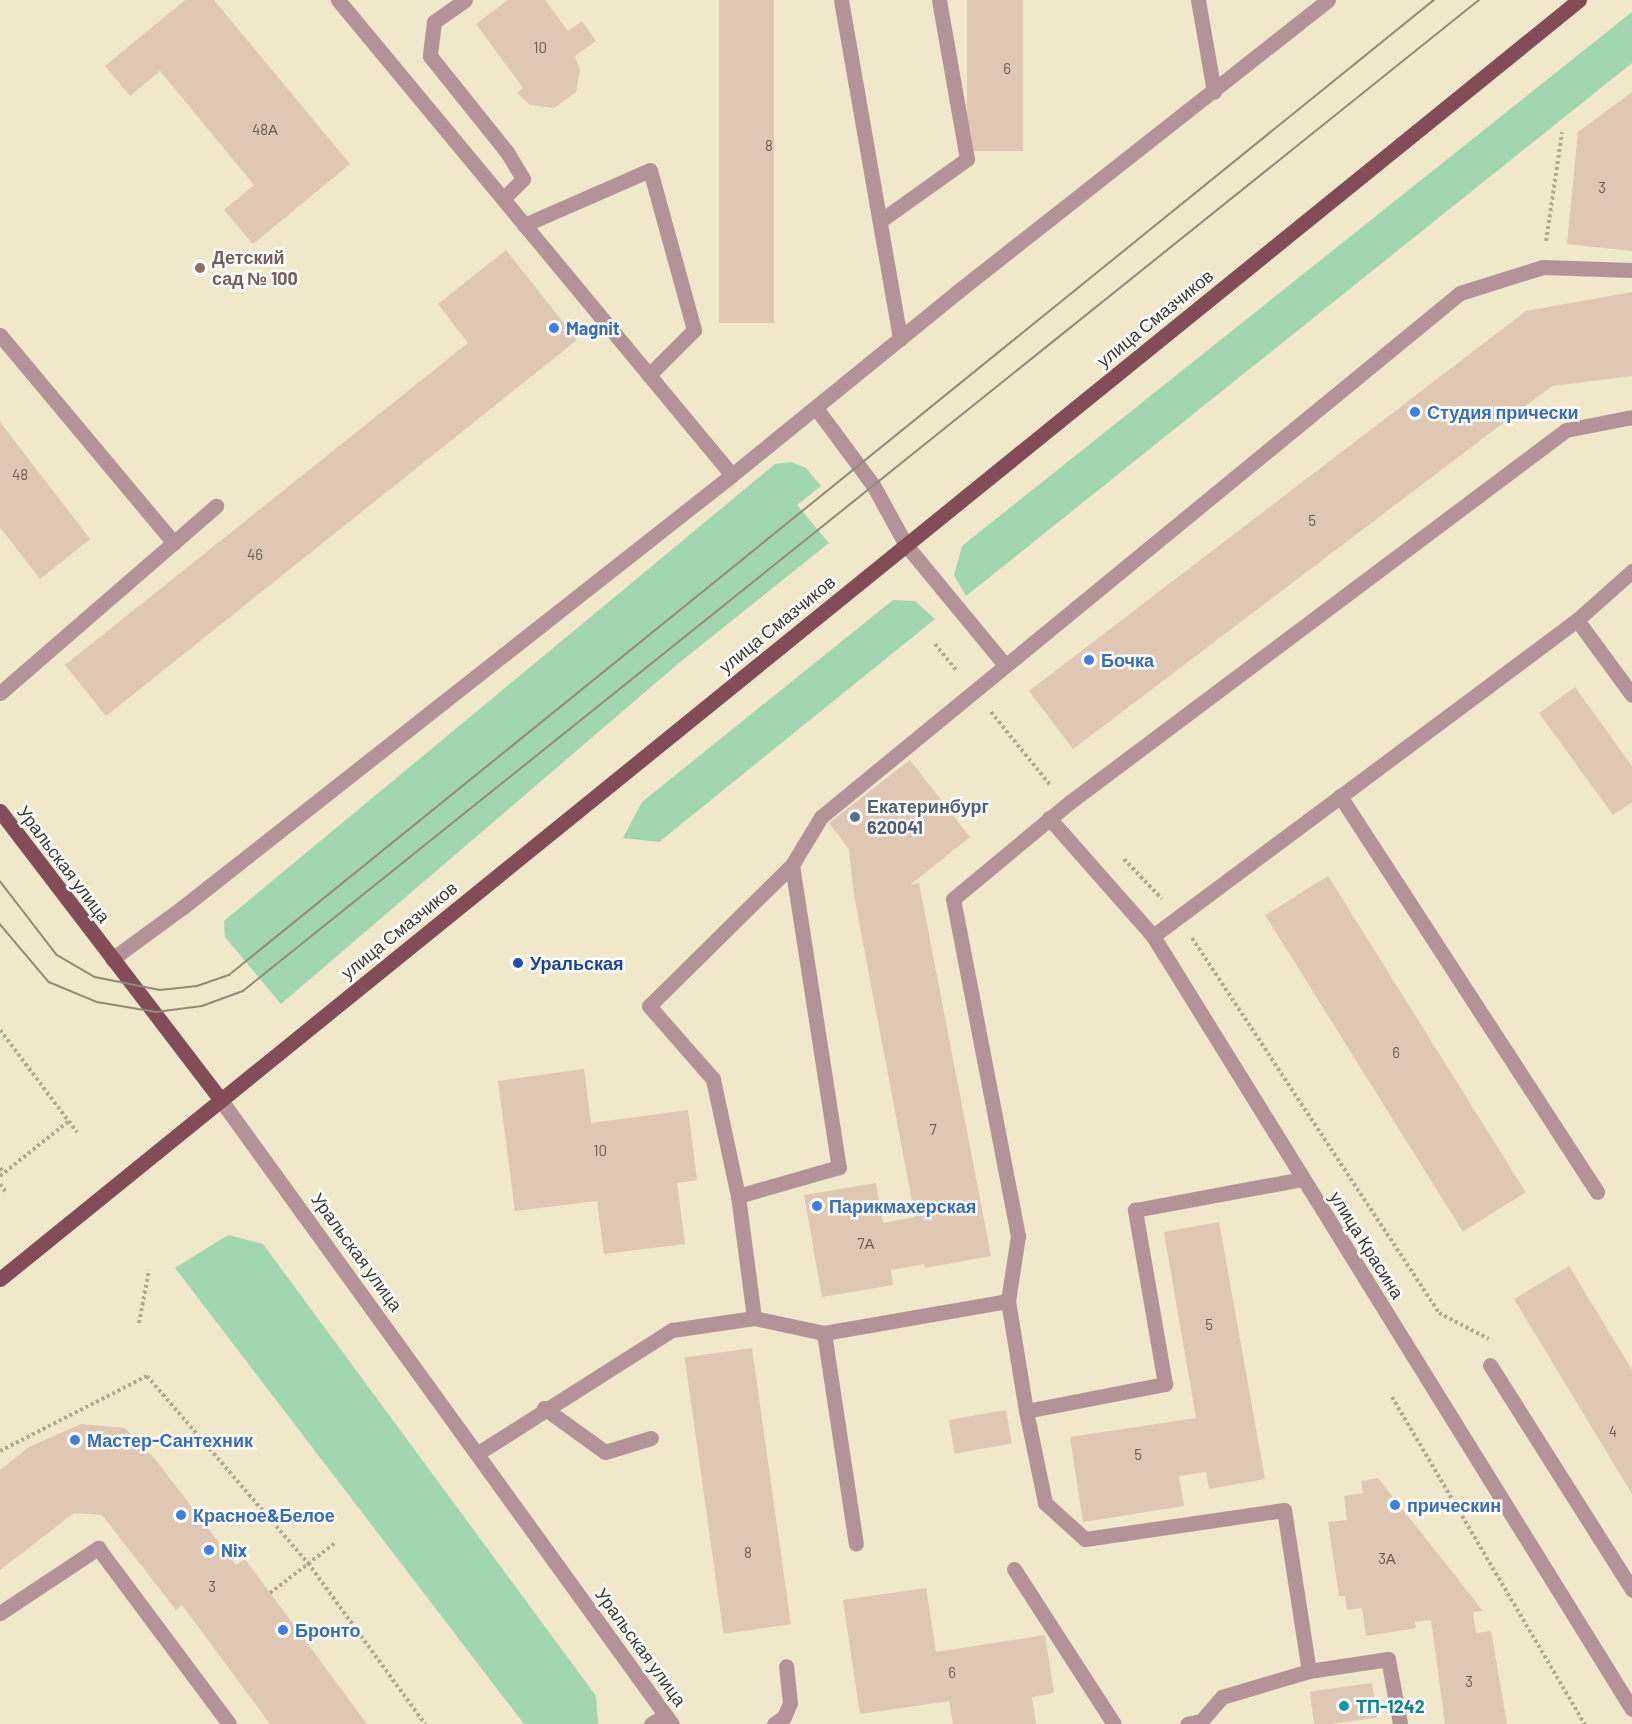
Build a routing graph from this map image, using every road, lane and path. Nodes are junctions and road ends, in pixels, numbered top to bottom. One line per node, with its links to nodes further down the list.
1 (338, 0): 10 (street)
2 (465, 0): 10 (street)
3 (841, 0): 11 (street)
4 (939, 0): 11 (street)
5 (1198, 0): 8 (street)
6 (1328, 0): 8 (street)
7 (1579, 0): 23 (main road, улица Смазчиков)
8 (1214, 92): 16 (street)
9 (1562, 132): 13 (path)
10 (503, 199): 12 (street)
11 (880, 221): 16 (street)
12 (524, 225): 17 (street); 17 (street)
13 (1545, 250)
14 (1632, 270): 27 (street)
15 (0, 335): 22 (street)
16 (900, 339): 18 (street)
17 (649, 375): 20 (street)
18 (816, 408): 20 (street); 23 (street)
19 (1632, 417): 32 (street)
20 (732, 475): 39 (street)
21 (216, 506): 22 (street)
22 (174, 543): 29 (street)
23 (906, 545): 27 (street); 41 (main road, улица Смазчиков)
24 (1632, 571): 25 (street)
25 (1577, 620): 30 (street); 31 (street)
26 (935, 644): 28 (path)
27 (1004, 664): 28 (street)
28 (973, 691): 32 (path); 36 (street)
29 (0, 693)
30 (1632, 695)
31 (1340, 796): 37 (street); 49 (street)
32 (1070, 802): 34 (street)
33 (0, 811): 39 (main road, Уральская улица)
34 (1049, 818): 38 (street, улица Красина); 53 (street)
35 (1116, 851): 37 (path)
36 (792, 865): 50 (street); 50 (street)
37 (1179, 917): 38 (street); 57 (path)
38 (1153, 936): 46 (street, улица Красина)
39 (112, 959): 41 (main road, Уральская улица)
40 (0, 1030): 42 (path)
41 (220, 1099): 52 (main road, улица Смазчиков); 64 (street, Уральская улица)
42 (69, 1121): 43 (path); 45 (path)
43 (77, 1132)
44 (0, 1168): 45 (path)
45 (2, 1174)
46 (1303, 1179): 61 (street); 74 (street, улица Красина)
47 (0, 1184): 48 (path)
48 (5, 1191)
49 (1597, 1192)
50 (738, 1196): 54 (street)
51 (149, 1270): 55 (path)
52 (0, 1279)
53 (1008, 1301): 56 (street); 61 (street)
54 (754, 1318): 56 (street); 60 (street)
55 (139, 1323)
56 (824, 1333): 66 (street)
57 (1496, 1342)
58 (1490, 1365): 69 (street)
59 (1392, 1397): 83 (path)
60 (544, 1408): 62 (street); 64 (street)
61 (1026, 1411): 73 (street)
62 (651, 1438)
63 (0, 1451): 67 (path)
64 (478, 1453): 75 (street, Уральская улица)
65 (335, 1543): 67 (path)
66 (856, 1545)
67 (308, 1563): 70 (path); 78 (path)
68 (1014, 1569): 81 (street)
69 (1632, 1590)
70 (270, 1593)
71 (0, 1613): 77 (street)
72 (786, 1666): 80 (street)
73 (1309, 1671): 76 (street); 82 (street)
74 (1632, 1709)
75 (669, 1720): 79 (street)
76 (1197, 1723)
77 (229, 1724)
78 (425, 1724)
79 (651, 1724)
80 (774, 1724)
81 (1114, 1724)
82 (1400, 1724)
83 (1585, 1724)

